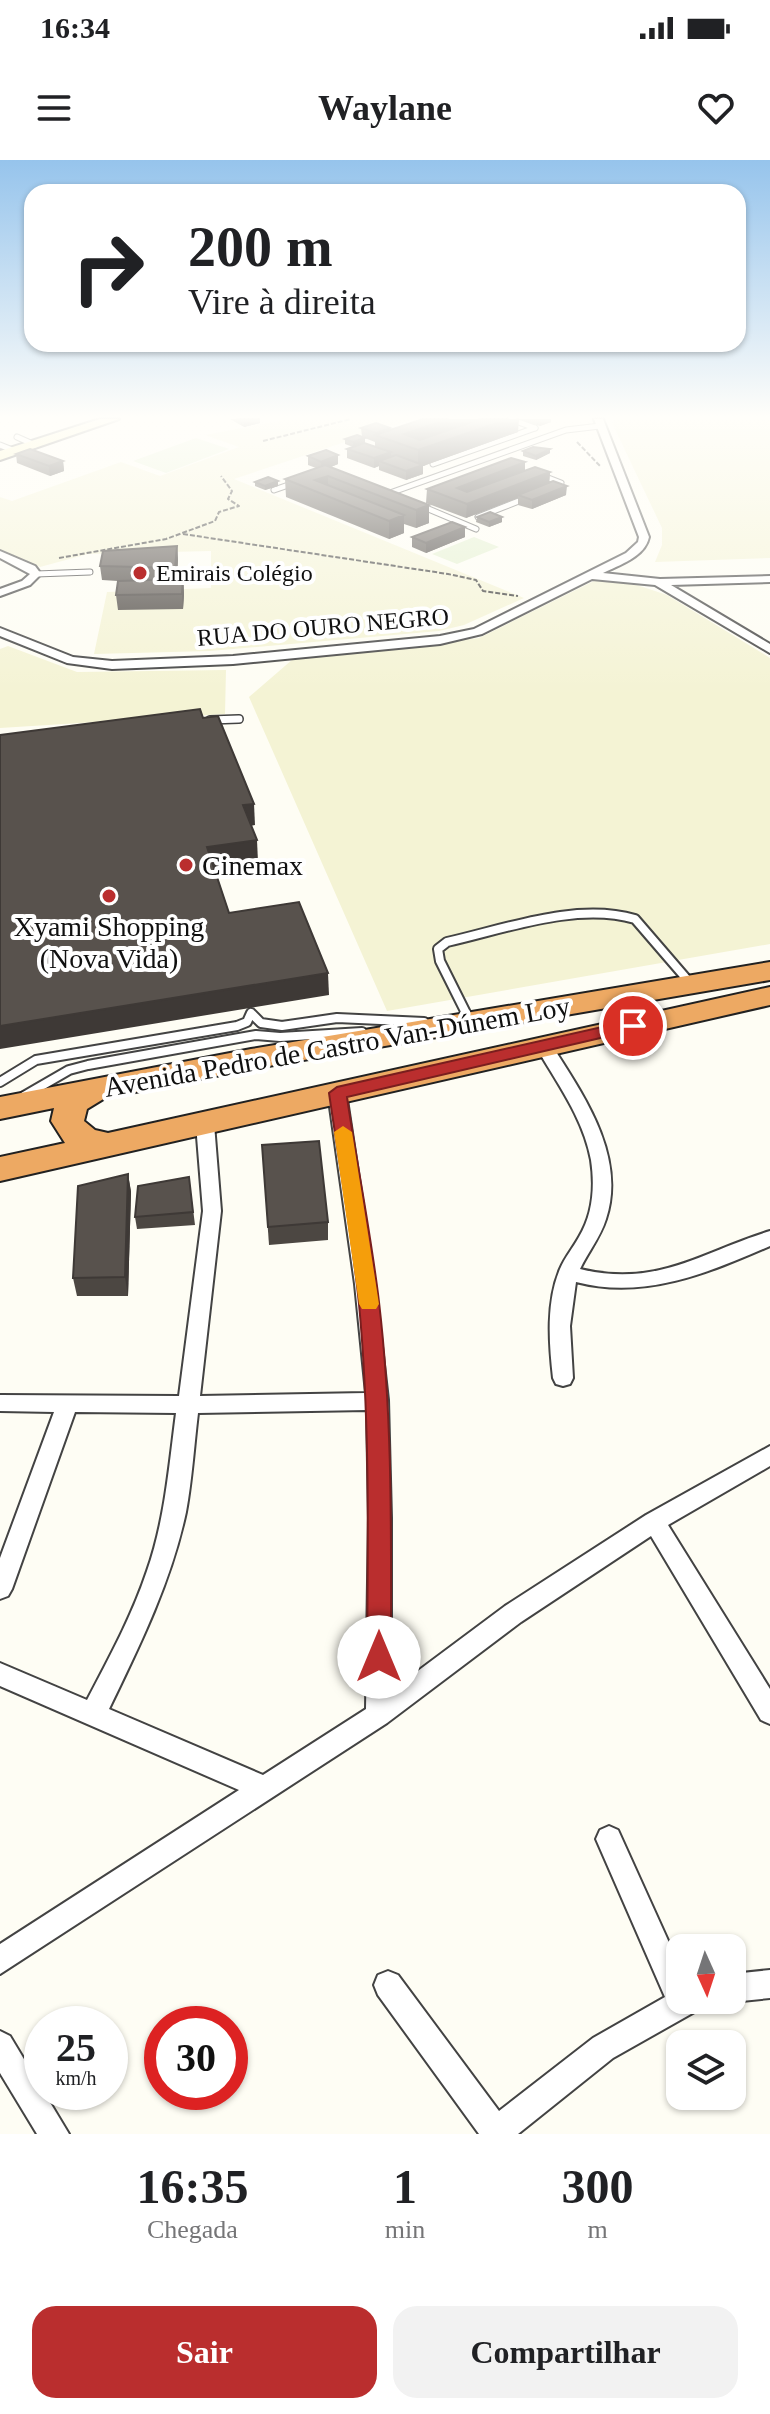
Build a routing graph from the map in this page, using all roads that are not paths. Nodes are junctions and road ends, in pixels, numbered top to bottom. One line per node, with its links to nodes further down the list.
1 (433, 511): 5 (lane)
2 (492, 511): 4 (lane)
3 (634, 511): 9 (street, RUA DO OURO NEGRO)
4 (478, 517)
5 (462, 523): 6 (lane); 7 (lane)
6 (449, 528)
7 (476, 529)
8 (0, 554): 10 (street)
9 (622, 558): 12 (street, RUA DO OURO NEGRO); 14 (street)
10 (34, 571): 11 (lane); 15 (street)
11 (90, 572)
12 (590, 575): 14 (street); 16 (street, RUA DO OURO NEGRO)
13 (770, 579): 14 (street)
14 (657, 582): 17 (street)
15 (0, 593)
16 (0, 632)
17 (770, 649)
18 (239, 719): 19 (lane)
19 (195, 721)
20 (770, 971): 21 (highway, Avenida Pedro de Castro Van-Dúnem Loy)
21 (691, 984): 23 (highway, Avenida Pedro de Castro Van-Dúnem Loy); 23 (lane)
22 (770, 996): 25 (highway, Avenida Pedro de Castro Van-Dúnem Loy)
23 (467, 1023): 24 (highway, Avenida Pedro de Castro Van-Dúnem Loy); 28 (lane)
24 (410, 1032): 26 (highway, Avenida Pedro de Castro Van-Dúnem Loy); 28 (lane)
25 (543, 1045): 27 (highway, Avenida Pedro de Castro Van-Dúnem Loy); 33 (street)
26 (102, 1086): 28 (highway, Avenida Pedro de Castro Van-Dúnem Loy); 30 (highway)
27 (337, 1093): 29 (highway, Avenida Pedro de Castro Van-Dúnem Loy); 35 (street)
28 (2, 1099)
29 (205, 1124): 30 (highway, Avenida Pedro de Castro Van-Dúnem Loy); 37 (street)
30 (122, 1143): 31 (highway, Avenida Pedro de Castro Van-Dúnem Loy)
31 (0, 1169)
32 (770, 1238): 33 (street)
33 (568, 1273): 34 (street)
34 (563, 1378)
35 (377, 1401): 37 (street); 45 (street)
36 (0, 1403): 38 (street)
37 (190, 1405): 38 (street); 44 (street)
38 (67, 1406): 41 (street)
39 (770, 1455): 40 (street)
40 (654, 1522): 43 (street); 45 (street)
41 (0, 1589)
42 (0, 1674): 44 (street)
43 (770, 1712)
44 (93, 1714): 46 (street)
45 (378, 1715): 46 (street)
46 (266, 1789): 48 (street)
47 (609, 1839): 49 (street)
48 (0, 1960)
49 (666, 1965)
50 (770, 1984): 52 (street)
51 (388, 1985): 55 (street)
52 (746, 1987)
53 (666, 2010): 55 (street)
54 (0, 2046): 56 (street)
55 (495, 2133)
56 (54, 2134)

